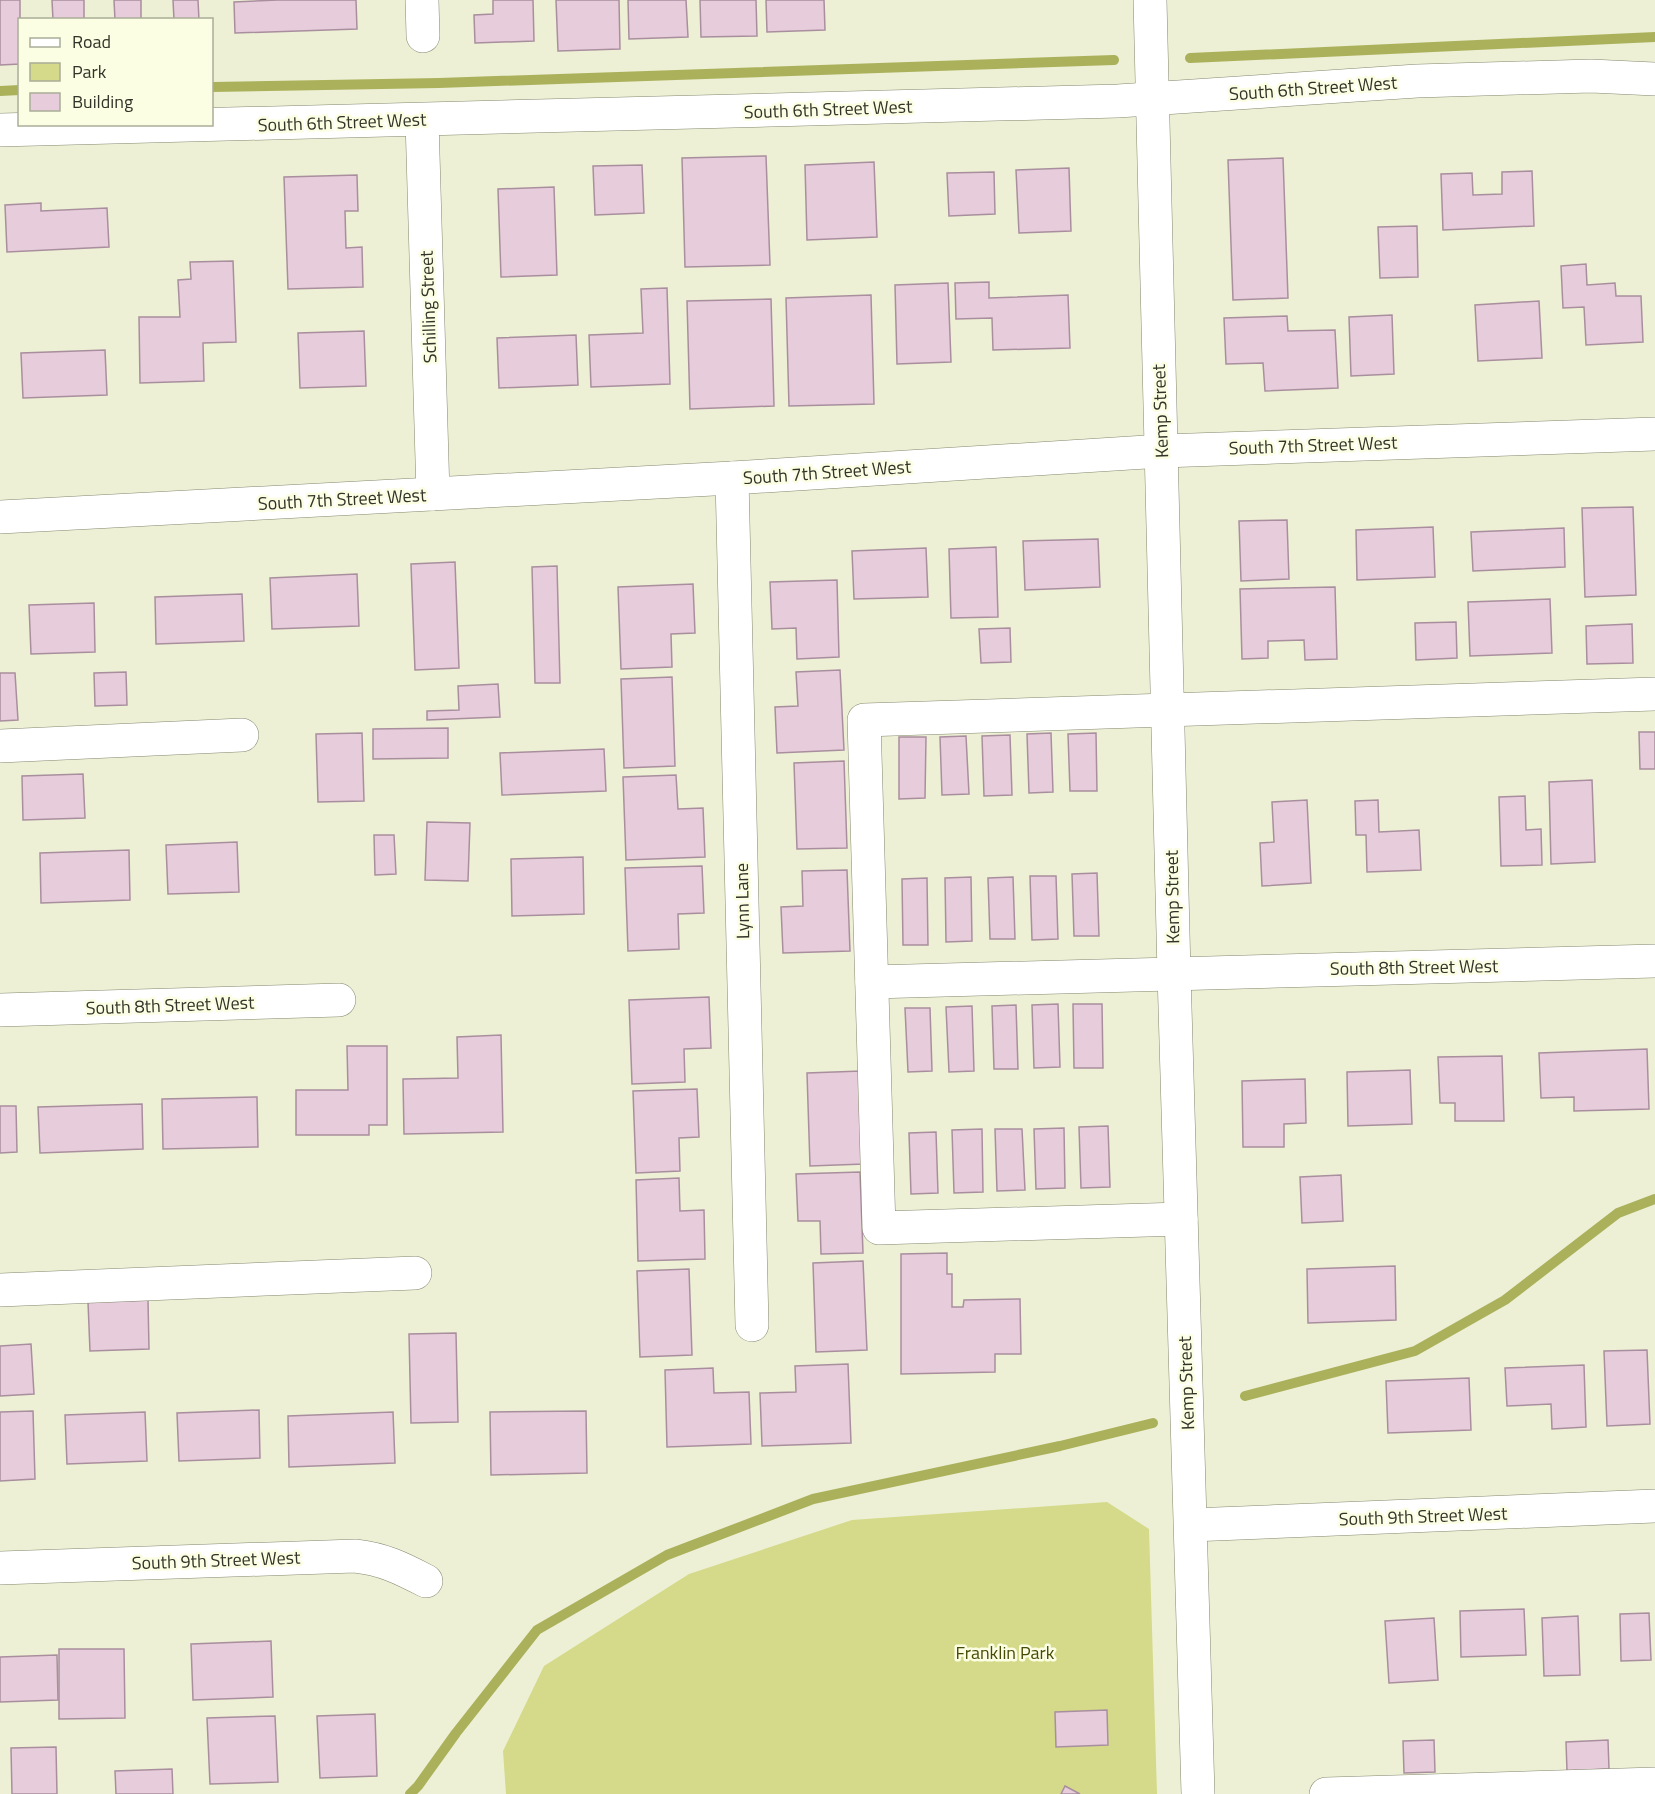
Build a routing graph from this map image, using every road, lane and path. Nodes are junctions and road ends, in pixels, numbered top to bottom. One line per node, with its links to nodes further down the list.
1 (422, 0): 3 (street)
2 (1150, 0): 5 (street, Kemp Street)
3 (423, 36)
4 (1655, 79): 5 (street, South 6th Street West)
5 (1153, 98): 6 (street, South 6th Street West); 11 (street, Kemp Street)
6 (422, 120): 7 (street, South 6th Street West); 13 (street, Schilling Street)
7 (213, 125)
8 (169, 126): 9 (street, South 6th Street West)
9 (0, 130)
10 (1655, 434): 11 (street, South 7th Street West)
11 (1162, 451): 12 (street, South 7th Street West); 16 (street, Kemp Street)
12 (732, 478): 13 (street, South 7th Street West); 27 (street, Lynn Lane)
13 (434, 494): 14 (street, South 7th Street West)
14 (0, 517)
15 (1655, 694): 16 (street)
16 (1168, 711): 20 (street, Kemp Street); 21 (street)
17 (242, 735): 18 (street)
18 (0, 746)
19 (1655, 961): 20 (street, South 8th Street West)
20 (1174, 973): 21 (street, South 8th Street West); 24 (street, Kemp Street)
21 (872, 982): 24 (street)
22 (339, 1000): 23 (street, South 8th Street West)
23 (0, 1010)
24 (1181, 1219): 29 (street, Kemp Street)
25 (414, 1273): 26 (street)
26 (0, 1290)
27 (752, 1325)
28 (1655, 1506): 29 (street, South 9th Street West)
29 (1191, 1525): 33 (street, Kemp Street)
30 (0, 1568): 31 (street, South 9th Street West)
31 (426, 1581)
32 (1655, 1784): 34 (street)
33 (1198, 1794)
34 (1326, 1794)

